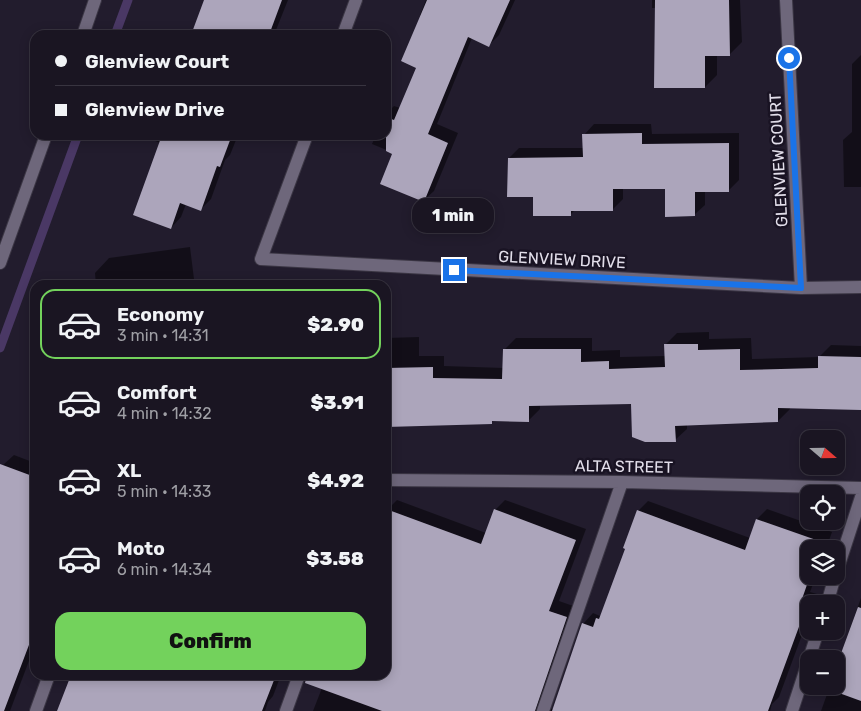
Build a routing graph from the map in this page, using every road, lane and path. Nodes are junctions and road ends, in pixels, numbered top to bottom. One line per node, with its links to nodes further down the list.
1 (95, 0): 4 (street)
2 (356, 0): 5 (street)
3 (786, 0): 10 (street, GLENVIEW COURT)
4 (85, 30)
5 (345, 30)
6 (44, 140): 8 (street)
7 (305, 140): 10 (street, GLENVIEW DRIVE)
8 (0, 263)
9 (861, 287): 10 (street, GLENVIEW DRIVE)
10 (801, 288)
11 (391, 480): 12 (street, ALTA STREET)
12 (622, 482): 13 (street, ALTA STREET); 21 (street)
13 (861, 488)
14 (861, 497): 15 (street)
15 (845, 547)
16 (47, 680): 19 (street)
17 (297, 680): 20 (street)
18 (800, 687): 22 (street)
19 (36, 711)
20 (286, 711)
21 (543, 711)
22 (792, 711)

